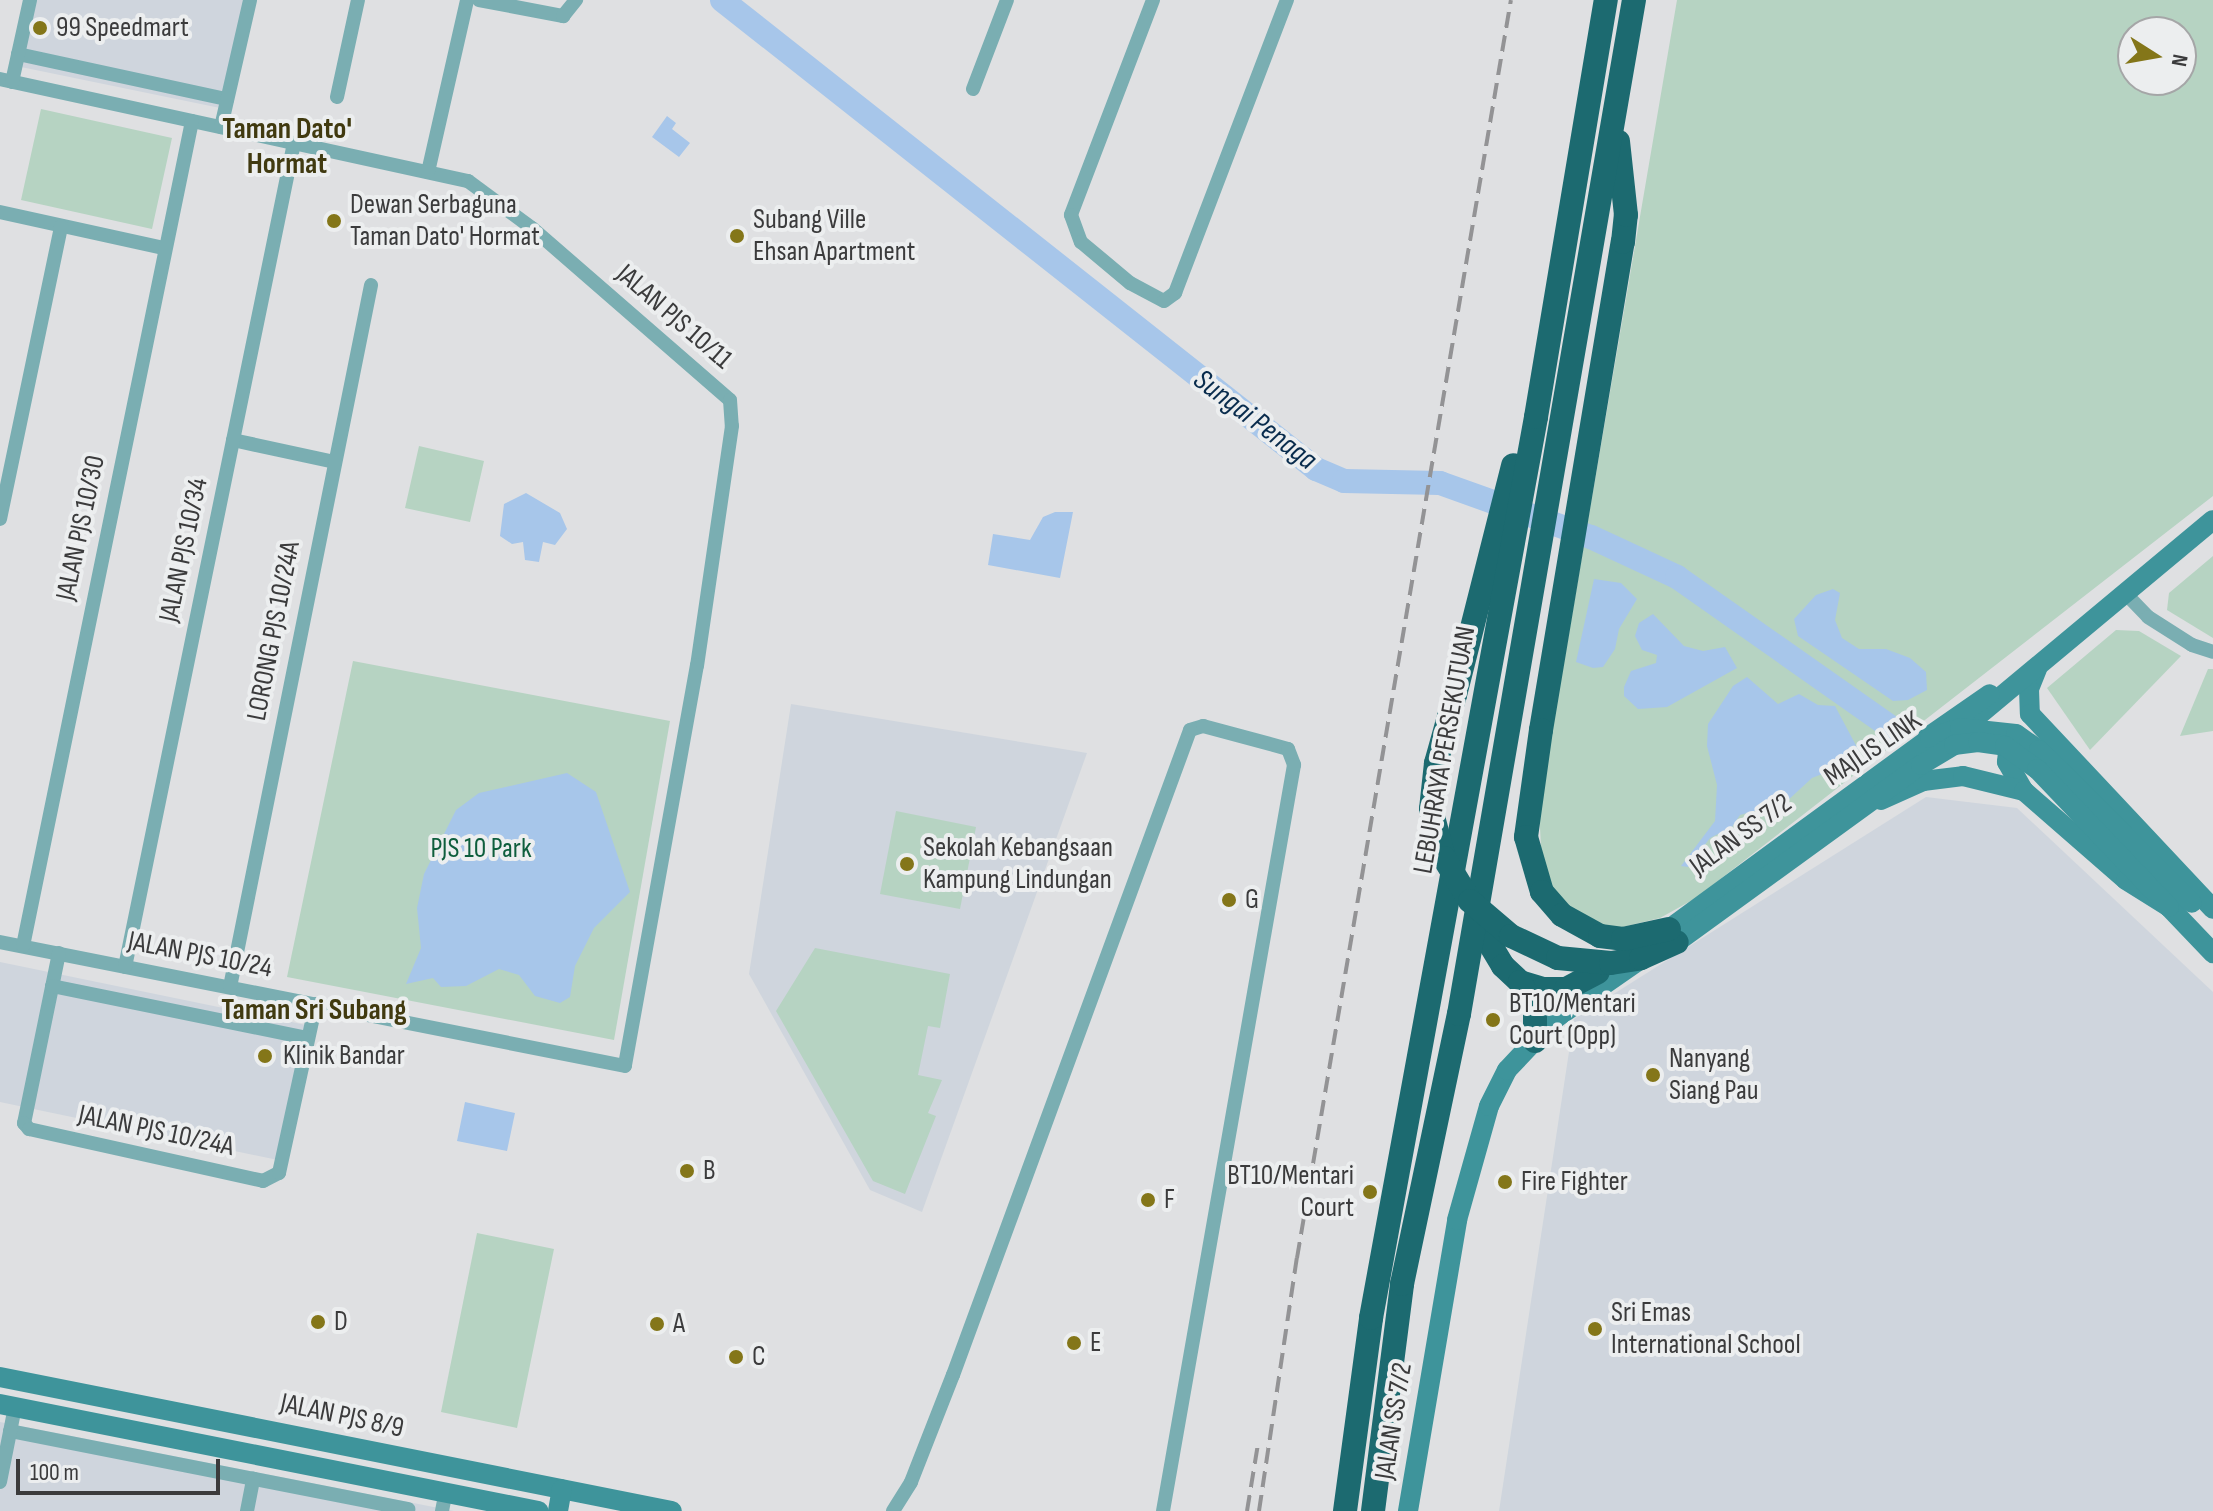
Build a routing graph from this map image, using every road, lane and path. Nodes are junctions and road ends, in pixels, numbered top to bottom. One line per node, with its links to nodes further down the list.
1 (30, 0): 12 (street)
2 (250, 0): 16 (street)
3 (358, 0): 15 (street)
4 (467, 0): 21 (street)
5 (479, 0): 6 (street)
6 (576, 0)
7 (1007, 0): 14 (street)
8 (1153, 0): 9 (street)
9 (1287, 0)
10 (1606, 0): 26 (highway, LEBUHRAYA PERSEKUTUAN)
11 (1634, 0): 17 (highway)
12 (18, 54): 13 (street); 16 (street)
13 (6, 80): 18 (street, JALAN PJS 10/11)
14 (973, 89)
15 (337, 97)
16 (227, 99): 19 (street)
17 (1615, 111): 39 (highway); 41 (highway, bridge)
18 (192, 121): 19 (street, JALAN PJS 10/11); 24 (street, JALAN PJS 10/30)
19 (221, 127): 20 (street, JALAN PJS 10/11)
20 (294, 143): 21 (street, JALAN PJS 10/11); 27 (street, JALAN PJS 10/34)
21 (428, 172): 54 (street, JALAN PJS 10/11)
22 (0, 212): 23 (street)
23 (61, 226): 24 (street); 29 (street)
24 (164, 248): 43 (street, JALAN PJS 10/30)
25 (371, 285): 28 (street, LORONG PJS 10/24A)
26 (1536, 417): 41 (highway, bridge); 70 (highway, LEBUHRAYA PERSEKUTUAN)
27 (233, 440): 28 (street); 46 (street, JALAN PJS 10/34)
28 (335, 462): 50 (street, LORONG PJS 10/24A)
29 (0, 519)
30 (2213, 520): 31 (street, JALAN SS 7/2)
31 (2125, 593): 32 (street); 33 (street, JALAN SS 7/2)
32 (2213, 652)
33 (2038, 665): 34 (street); 36 (street, JALAN SS 7/2); 47 (street, JALAN SS 7/2)
34 (2076, 766): 35 (street); 38 (street)
35 (2024, 791): 36 (street); 37 (street)
36 (1844, 817): 53 (street, JALAN SS 7/2)
37 (2169, 907): 41 (street, MAJLIS LINK, bridge); 45 (street, MAJLIS LINK)
38 (2213, 909)
39 (1476, 921): 48 (highway); 71 (highway)
40 (2213, 924): 41 (street, MAJLIS LINK, bridge)
41 (1673, 935)
42 (0, 942): 43 (street, JALAN PJS 10/24)
43 (23, 946): 44 (street, JALAN PJS 10/24)
44 (59, 953): 46 (street, JALAN PJS 10/24); 49 (street, JALAN PJS 10/24A)
45 (2213, 953)
46 (125, 967): 50 (street, JALAN PJS 10/24)
47 (1598, 972): 48 (highway)
48 (1520, 982): 53 (highway)
49 (52, 986): 52 (street); 52 (street, JALAN PJS 10/24A)
50 (230, 987): 51 (street, JALAN PJS 10/24)
51 (316, 1004): 52 (street, JALAN PJS 10/24A); 54 (street, JALAN PJS 10/24)
52 (308, 1038)
53 (1535, 1041): 72 (street, JALAN SS 7/2)
54 (625, 1066)
55 (0, 1377): 61 (street, JALAN PJS 8/9)
56 (7, 1405): 57 (street); 60 (street, JALAN PJS 8/9)
57 (10, 1431): 58 (street); 59 (street)
58 (253, 1479): 63 (street); 64 (street)
59 (0, 1482)
60 (413, 1485): 62 (street, JALAN PJS 8/9); 63 (street)
61 (562, 1489): 66 (street); 67 (street, JALAN PJS 8/9)
62 (444, 1501): 65 (street, JALAN PJS 8/9)
63 (408, 1510)
64 (247, 1511)
65 (538, 1511)
66 (558, 1511)
67 (672, 1511)
68 (893, 1511): 69 (street)
69 (1163, 1511)
70 (1345, 1511)
71 (1373, 1511)
72 (1408, 1511)

